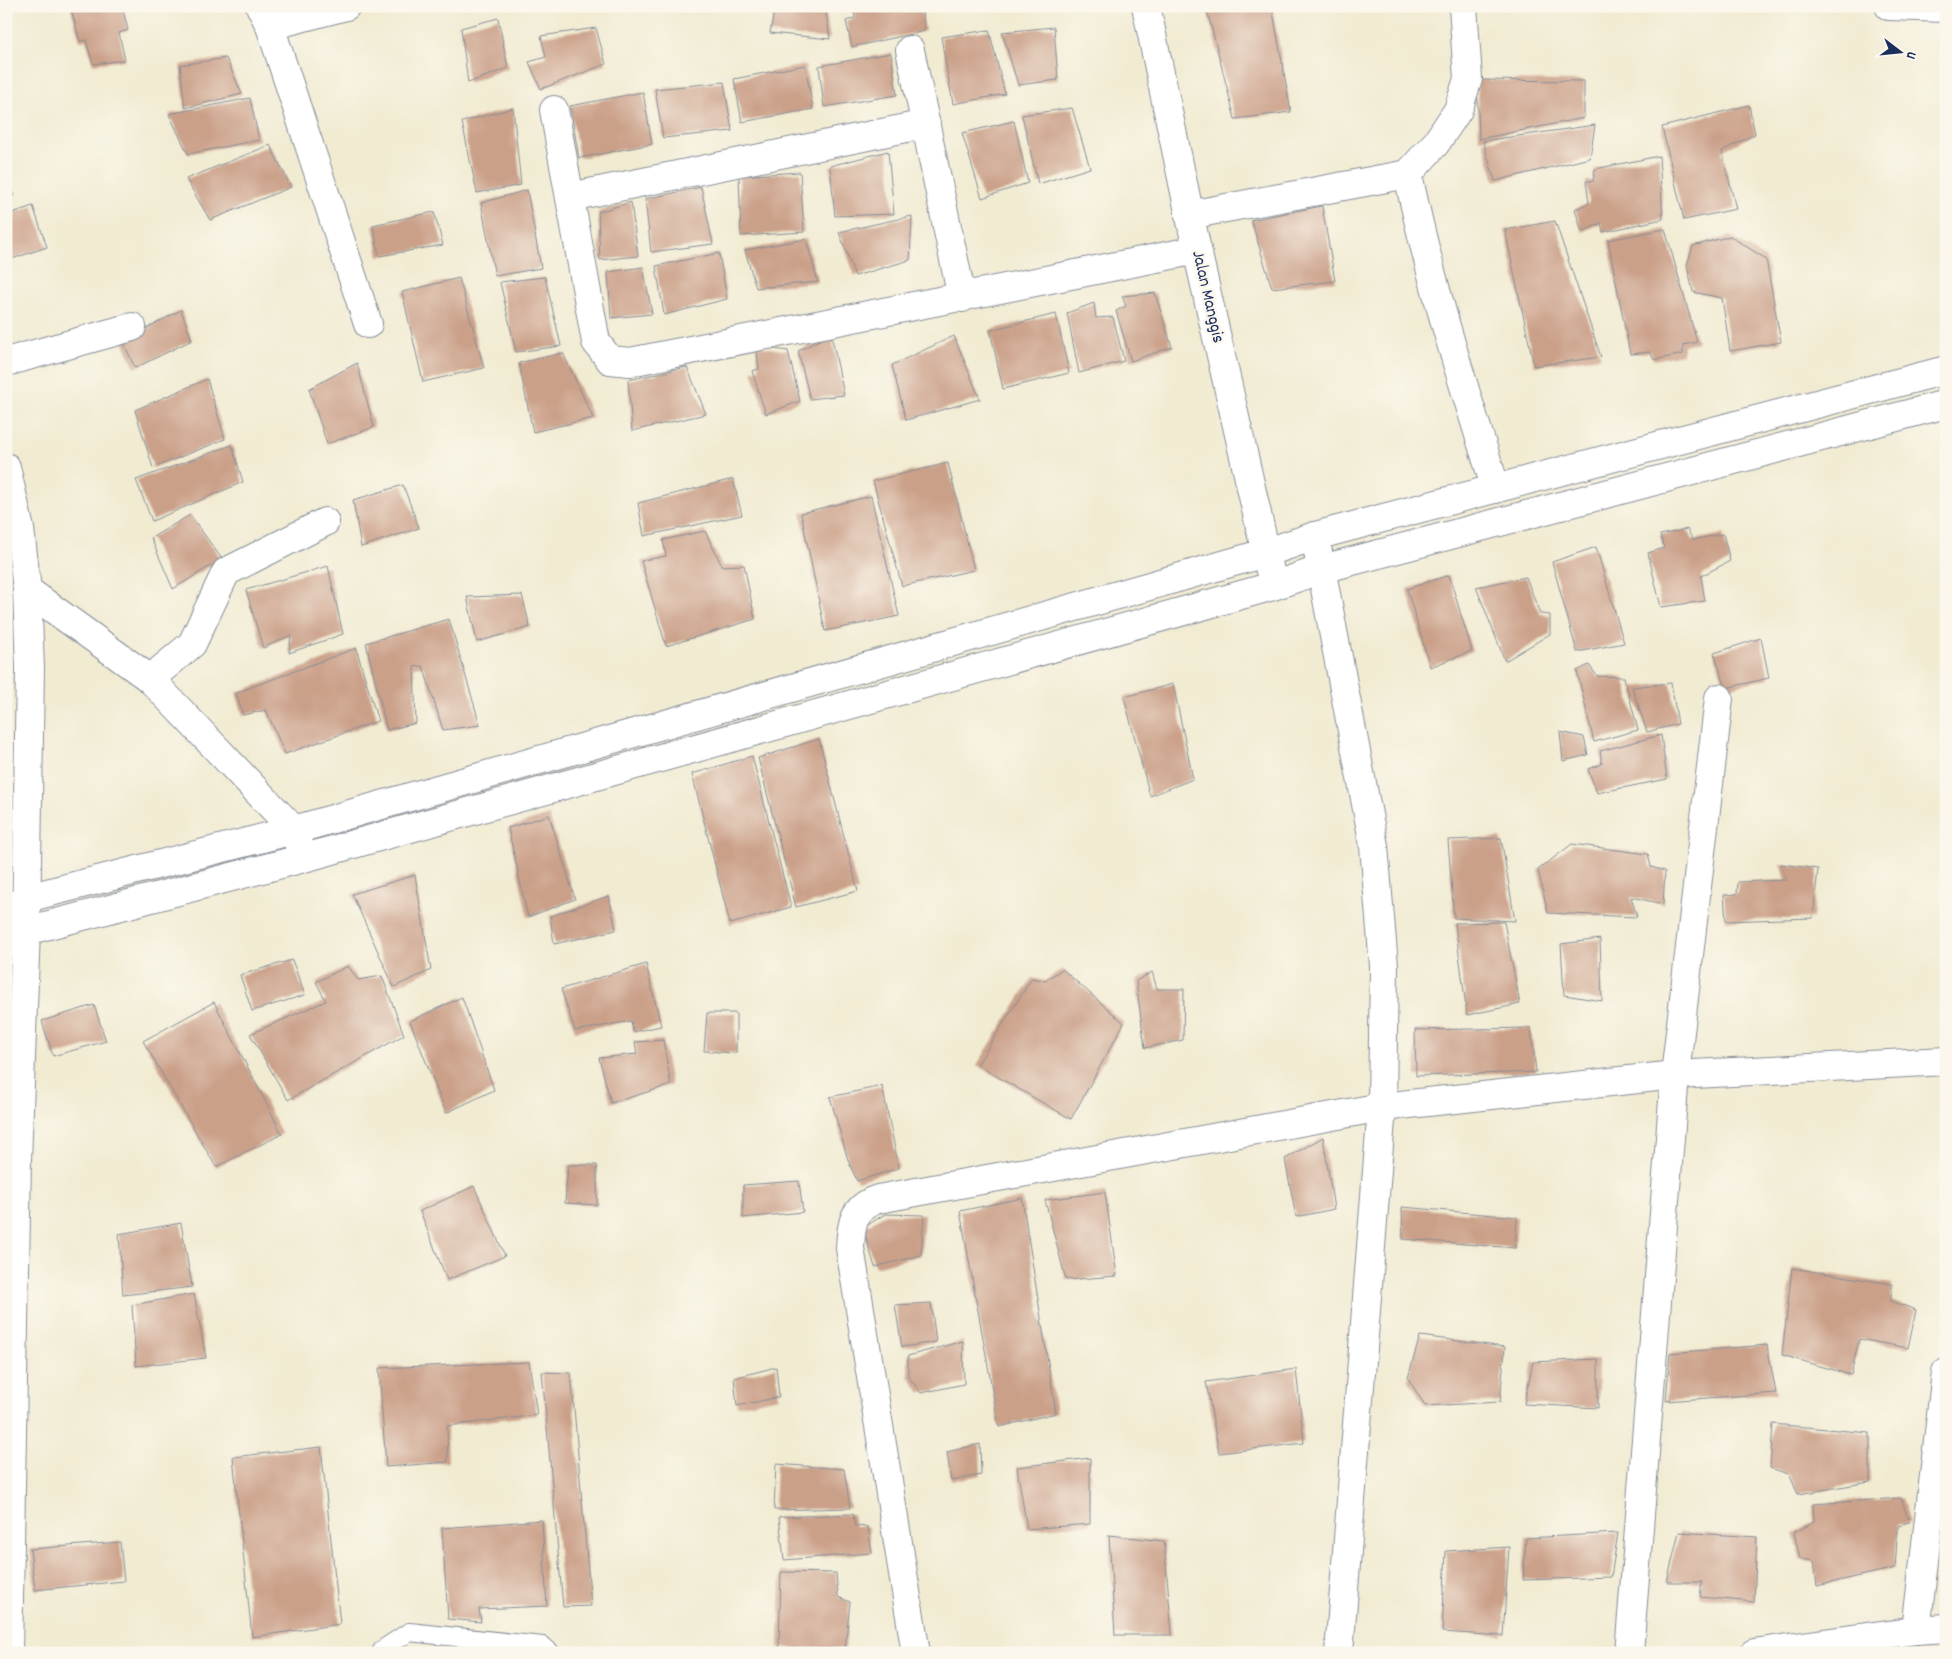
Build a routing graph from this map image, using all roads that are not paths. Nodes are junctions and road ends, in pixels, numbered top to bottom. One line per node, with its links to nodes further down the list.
1 (346, 6): 6 (main road)
2 (1146, 6): 12 (main road, Jalan Manggis)
3 (1463, 6): 10 (main road)
4 (1890, 6): 5 (main road)
5 (1946, 8)
6 (265, 16): 15 (main road)
7 (910, 50): 9 (main road)
8 (554, 110): 11 (main road)
9 (926, 124): 11 (main road); 14 (main road)
10 (1408, 174): 12 (main road); 21 (main road)
11 (570, 197): 14 (main road)
12 (1189, 215): 13 (main road, Jalan Manggis)
13 (1196, 250): 14 (main road); 24 (main road, Jalan Manggis)
14 (962, 298)
15 (368, 324)
16 (132, 327): 17 (main road)
17 (6, 362)
18 (1946, 370): 21 (main road)
19 (1946, 404): 25 (main road)
20 (6, 467): 27 (main road)
21 (1496, 489): 23 (main road)
22 (325, 522): 28 (main road)
23 (1315, 536): 24 (main road); 25 (main road)
24 (1265, 553): 26 (main road, Jalan Manggis); 30 (main road)
25 (1322, 569): 26 (main road); 36 (main road)
26 (1273, 586): 31 (main road)
27 (27, 590): 28 (main road); 32 (main road)
28 (150, 680): 30 (main road)
29 (1719, 698): 35 (main road)
30 (294, 830): 31 (main road); 32 (main road)
31 (304, 858): 33 (main road)
32 (17, 904): 33 (main road)
33 (16, 927): 40 (main road)
34 (1946, 1061): 35 (main road)
35 (1675, 1075): 36 (main road); 45 (main road)
36 (1382, 1107): 43 (main road); 44 (main road)
37 (1946, 1372): 39 (main road)
38 (1946, 1628): 39 (main road)
39 (1916, 1630): 46 (main road)
40 (8, 1653)
41 (381, 1653): 42 (lane)
42 (551, 1653)
43 (916, 1653)
44 (1339, 1653)
45 (1629, 1653)
46 (1754, 1653)

